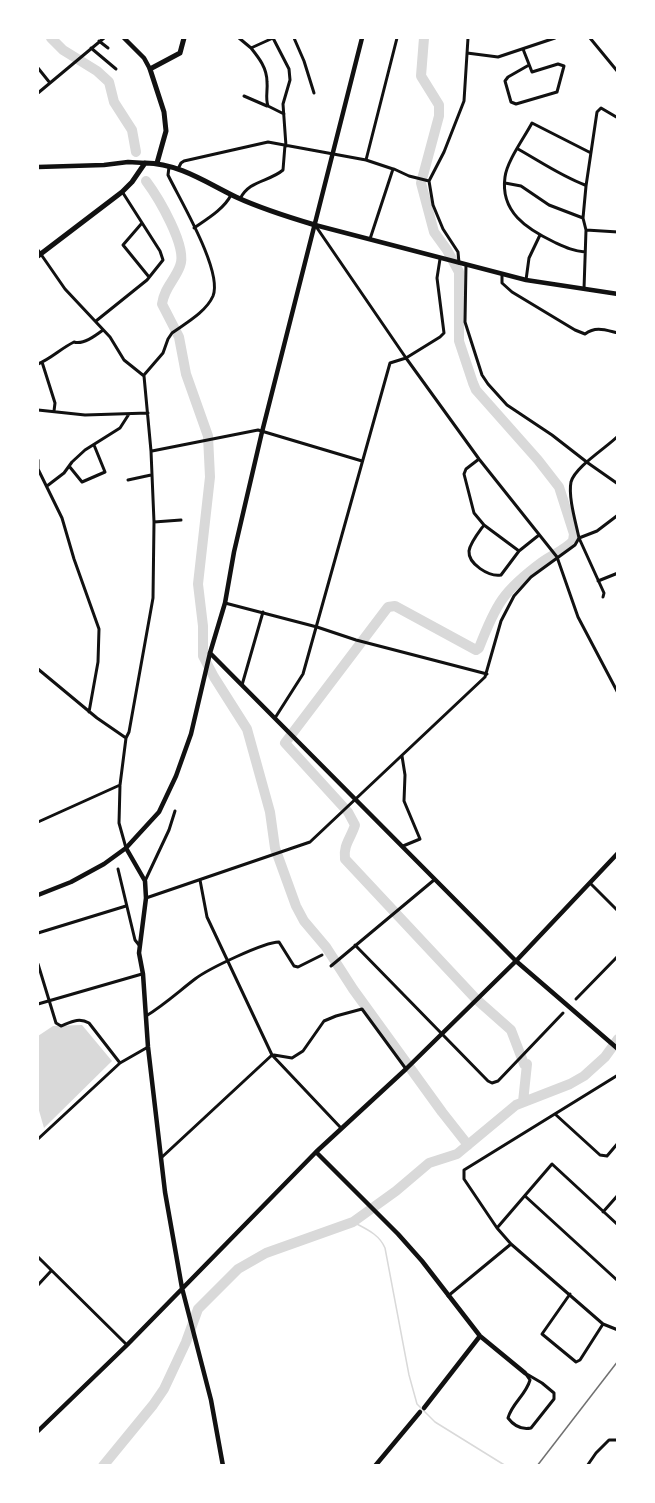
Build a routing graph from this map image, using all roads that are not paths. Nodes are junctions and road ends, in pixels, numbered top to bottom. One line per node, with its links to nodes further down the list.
1 (104, 38): 13 (street)
2 (124, 38): 23 (street)
3 (177, 38): 14 (street)
4 (184, 38): 14 (main road)
5 (239, 38): 17 (street)
6 (273, 38): 17 (street); 30 (street)
7 (294, 38): 27 (street)
8 (362, 38): 35 (street)
9 (397, 38): 36 (street)
10 (468, 38): 19 (street)
11 (555, 38): 18 (street)
12 (590, 38): 24 (street)
13 (99, 41): 15 (street); 16 (street)
14 (183, 46): 23 (main road)
15 (91, 48): 22 (street); 25 (street)
16 (108, 48)
17 (250, 48): 29 (street)
18 (523, 49): 19 (street); 20 (street)
19 (467, 52): 43 (street)
20 (529, 65): 20 (street)
21 (38, 69): 25 (street)
22 (116, 69)
23 (150, 69): 37 (main road)
24 (618, 72)
25 (50, 83): 26 (street)
26 (38, 93)
27 (314, 93)
28 (244, 96): 29 (street)
29 (268, 106): 30 (street)
30 (284, 114): 32 (street)
31 (618, 118): 34 (street)
32 (286, 145): 35 (street); 41 (street); 48 (street)
33 (518, 149): 34 (street); 44 (street); 45 (street)
34 (591, 153): 45 (street)
35 (333, 154): 36 (street); 51 (street)
36 (366, 160): 42 (street)
37 (157, 163): 38 (main road); 40 (main road)
38 (145, 164): 39 (street); 46 (main road)
39 (38, 167)
40 (169, 167): 41 (main road); 52 (street)
41 (178, 169): 47 (main road)
42 (393, 169): 43 (street); 56 (street)
43 (429, 181): 60 (street)
44 (505, 183): 49 (street); 55 (street)
45 (586, 186): 49 (street)
46 (122, 192): 50 (street); 58 (main road)
47 (231, 195): 48 (main road); 52 (street)
48 (240, 199): 51 (main road)
49 (583, 219): 53 (street)
50 (142, 223): 63 (street); 63 (street)
51 (315, 225): 56 (street); 70 (street); 77 (street)
52 (194, 228): 72 (street)
53 (586, 230): 54 (street); 57 (street)
54 (618, 232)
55 (540, 235): 57 (street); 64 (street)
56 (370, 241): 59 (street)
57 (585, 252): 65 (street)
58 (38, 253): 67 (street)
59 (442, 259): 60 (street); 70 (street)
60 (459, 263): 61 (street)
61 (466, 264): 62 (street); 84 (street)
62 (502, 274): 64 (street); 69 (street)
63 (149, 277): 67 (street)
64 (526, 280): 65 (street)
65 (584, 289): 66 (street)
66 (618, 294)
67 (96, 321): 68 (street)
68 (103, 329): 71 (street); 72 (street)
69 (618, 333)
70 (406, 358): 81 (street); 83 (street)
71 (40, 363): 74 (street)
72 (144, 376): 75 (street)
73 (38, 410): 74 (street)
74 (54, 411): 76 (street)
75 (148, 413): 76 (street); 80 (street)
76 (129, 414): 79 (street)
77 (262, 432): 80 (street); 83 (street); 101 (street)
78 (618, 436): 84 (street)
79 (94, 445): 85 (street); 85 (street)
80 (152, 451): 86 (street)
81 (479, 459): 93 (street); 94 (street)
82 (38, 460): 89 (street)
83 (362, 461): 103 (street)
84 (588, 464): 88 (street); 95 (street)
85 (69, 466): 89 (street)
86 (151, 474): 87 (street); 92 (street)
87 (128, 480)
88 (618, 484)
89 (47, 486): 111 (street)
90 (618, 515): 95 (street)
91 (181, 519): 92 (street)
92 (154, 522): 113 (street)
93 (484, 525): 96 (street); 96 (street)
94 (539, 536): 96 (street); 97 (street)
95 (579, 538): 97 (street); 99 (street)
96 (519, 551)
97 (555, 555): 106 (street); 108 (street)
98 (618, 573): 99 (street)
99 (598, 581): 100 (street)
100 (603, 597)
101 (225, 603): 102 (street); 104 (street)
102 (263, 612): 103 (street); 109 (street)
103 (317, 627): 106 (street); 112 (street)
104 (210, 655): 109 (street); 120 (street)
105 (38, 669): 111 (street)
106 (487, 674): 114 (street)
107 (618, 680): 108 (street)
108 (612, 682): 110 (street)
109 (242, 685): 112 (street)
110 (618, 693)
111 (89, 712): 113 (street)
112 (276, 718): 116 (street)
113 (126, 738): 115 (street)
114 (402, 756): 116 (street); 119 (street)
115 (120, 785): 118 (street); 120 (street)
116 (355, 800): 119 (street); 123 (street)
117 (175, 811): 125 (street)
118 (38, 822)
119 (402, 847): 124 (street)
120 (126, 848): 125 (street); 127 (street)
121 (618, 853): 126 (street)
122 (118, 869): 129 (street)
123 (200, 880): 128 (street); 137 (street)
124 (434, 880): 133 (street); 136 (street)
125 (144, 881): 128 (street)
126 (590, 883): 130 (street); 136 (street)
127 (38, 895)
128 (146, 898): 132 (street)
129 (126, 906): 131 (street); 132 (street)
130 (618, 911)
131 (38, 933)
132 (139, 945): 140 (street)
133 (355, 945): 139 (street); 146 (street)
134 (322, 955): 137 (street)
135 (618, 956): 141 (street)
136 (516, 961): 146 (street); 148 (street)
137 (229, 962): 145 (street); 149 (street)
138 (38, 964): 142 (street)
139 (332, 966)
140 (143, 974): 142 (street); 145 (street)
141 (576, 999)
142 (50, 1000): 143 (street); 150 (street)
143 (38, 1004)
144 (563, 1013): 146 (street)
145 (146, 1016): 147 (street)
146 (441, 1034): 151 (street)
147 (148, 1047): 150 (street); 158 (street)
148 (618, 1049)
149 (272, 1055): 151 (street); 154 (street); 158 (street)
150 (120, 1063): 155 (street)
151 (406, 1069): 154 (street)
152 (618, 1075): 153 (street)
153 (555, 1114): 156 (street); 163 (street)
154 (341, 1128): 157 (street)
155 (38, 1139)
156 (618, 1143)
157 (316, 1152): 169 (street); 171 (street)
158 (160, 1160): 169 (street)
159 (618, 1195): 161 (street)
160 (525, 1196): 161 (street); 163 (street); 167 (street)
161 (603, 1212): 162 (street)
162 (618, 1225)
163 (496, 1228): 164 (street)
164 (511, 1244): 170 (street); 171 (street)
165 (38, 1257): 166 (street)
166 (51, 1270): 168 (street); 175 (street)
167 (618, 1281)
168 (38, 1285)
169 (182, 1288): 175 (street); 179 (street)
170 (570, 1294): 172 (street); 172 (street)
171 (448, 1296): 174 (street)
172 (603, 1324): 173 (street)
173 (618, 1330)
174 (480, 1336): 176 (street); 180 (street)
175 (127, 1345): 177 (street)
176 (525, 1373): 176 (street)
177 (38, 1431)
178 (618, 1440): 181 (street)
179 (223, 1466)
180 (375, 1466)
181 (587, 1466)

